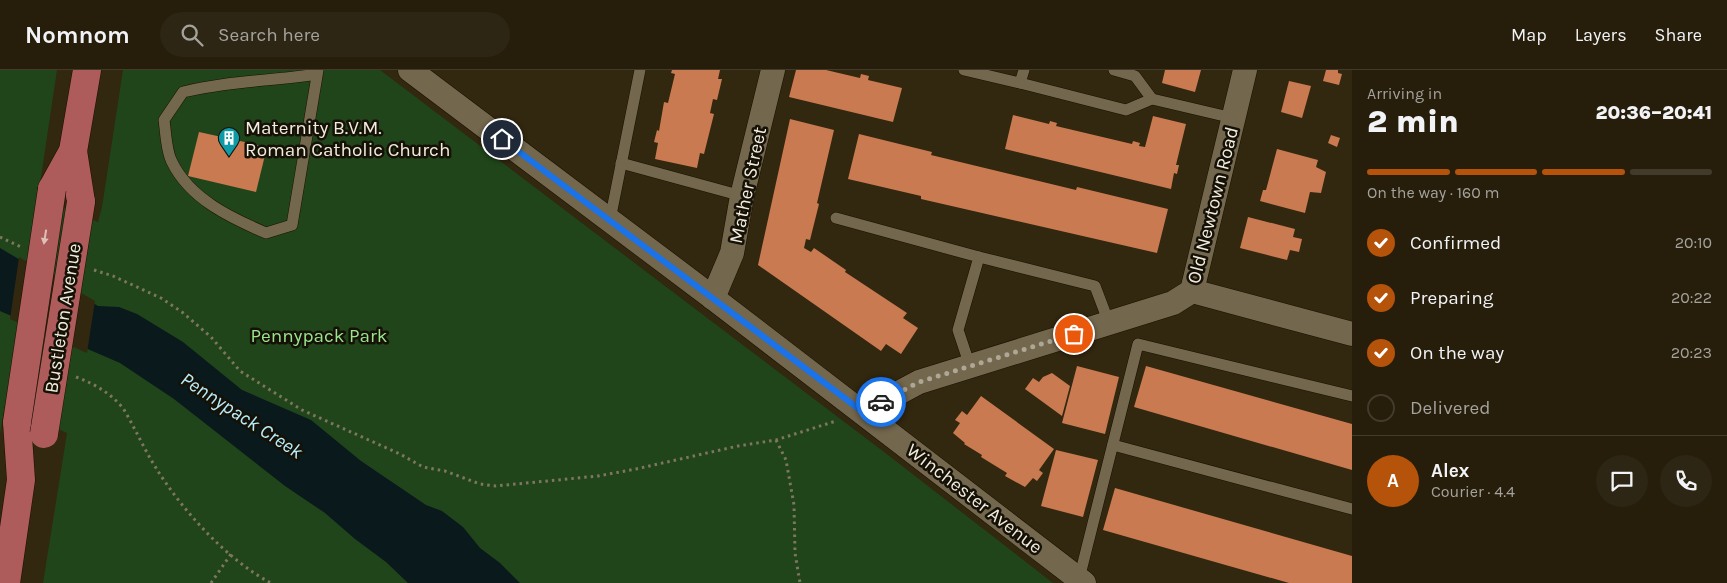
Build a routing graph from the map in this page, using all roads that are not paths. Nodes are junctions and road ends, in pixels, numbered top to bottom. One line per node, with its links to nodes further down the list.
1 (87, 70): 13 (main road, Bustleton Avenue)
2 (410, 70): 17 (street, Winchester Avenue)
3 (640, 70): 14 (lane)
4 (773, 70): 15 (street, Mather Street)
5 (964, 70): 10 (lane)
6 (1024, 70): 10 (lane)
7 (1114, 70): 11 (lane)
8 (1245, 70): 12 (street, Old Newtown Road)
9 (317, 72): 9 (lane)
10 (1020, 83): 11 (lane)
11 (1152, 99): 12 (lane)
12 (1234, 118): 19 (street, Old Newtown Road)
13 (73, 151): 27 (main road, Bustleton Avenue, one-way to 27, bridge); 27 (main road, Bustleton Avenue, bridge)
14 (621, 163): 15 (lane); 17 (lane)
15 (742, 196): 20 (street, Mather Street)
16 (836, 218): 18 (lane)
17 (610, 220): 20 (street, Winchester Avenue)
18 (979, 257): 21 (lane); 23 (lane)
19 (1192, 291): 21 (street, Old Newtown Road); 22 (street)
20 (713, 298): 25 (street, Winchester Avenue)
21 (1109, 323): 23 (street, Old Newtown Road)
22 (1352, 334)
23 (970, 366): 25 (street, Old Newtown Road)
24 (1352, 396): 26 (lane)
25 (863, 412): 29 (street, Winchester Avenue)
26 (1113, 444): 28 (lane); 29 (lane)
27 (21, 480): 30 (main road, Bustleton Avenue)
28 (1352, 509)
29 (1082, 581)
30 (6, 583)

